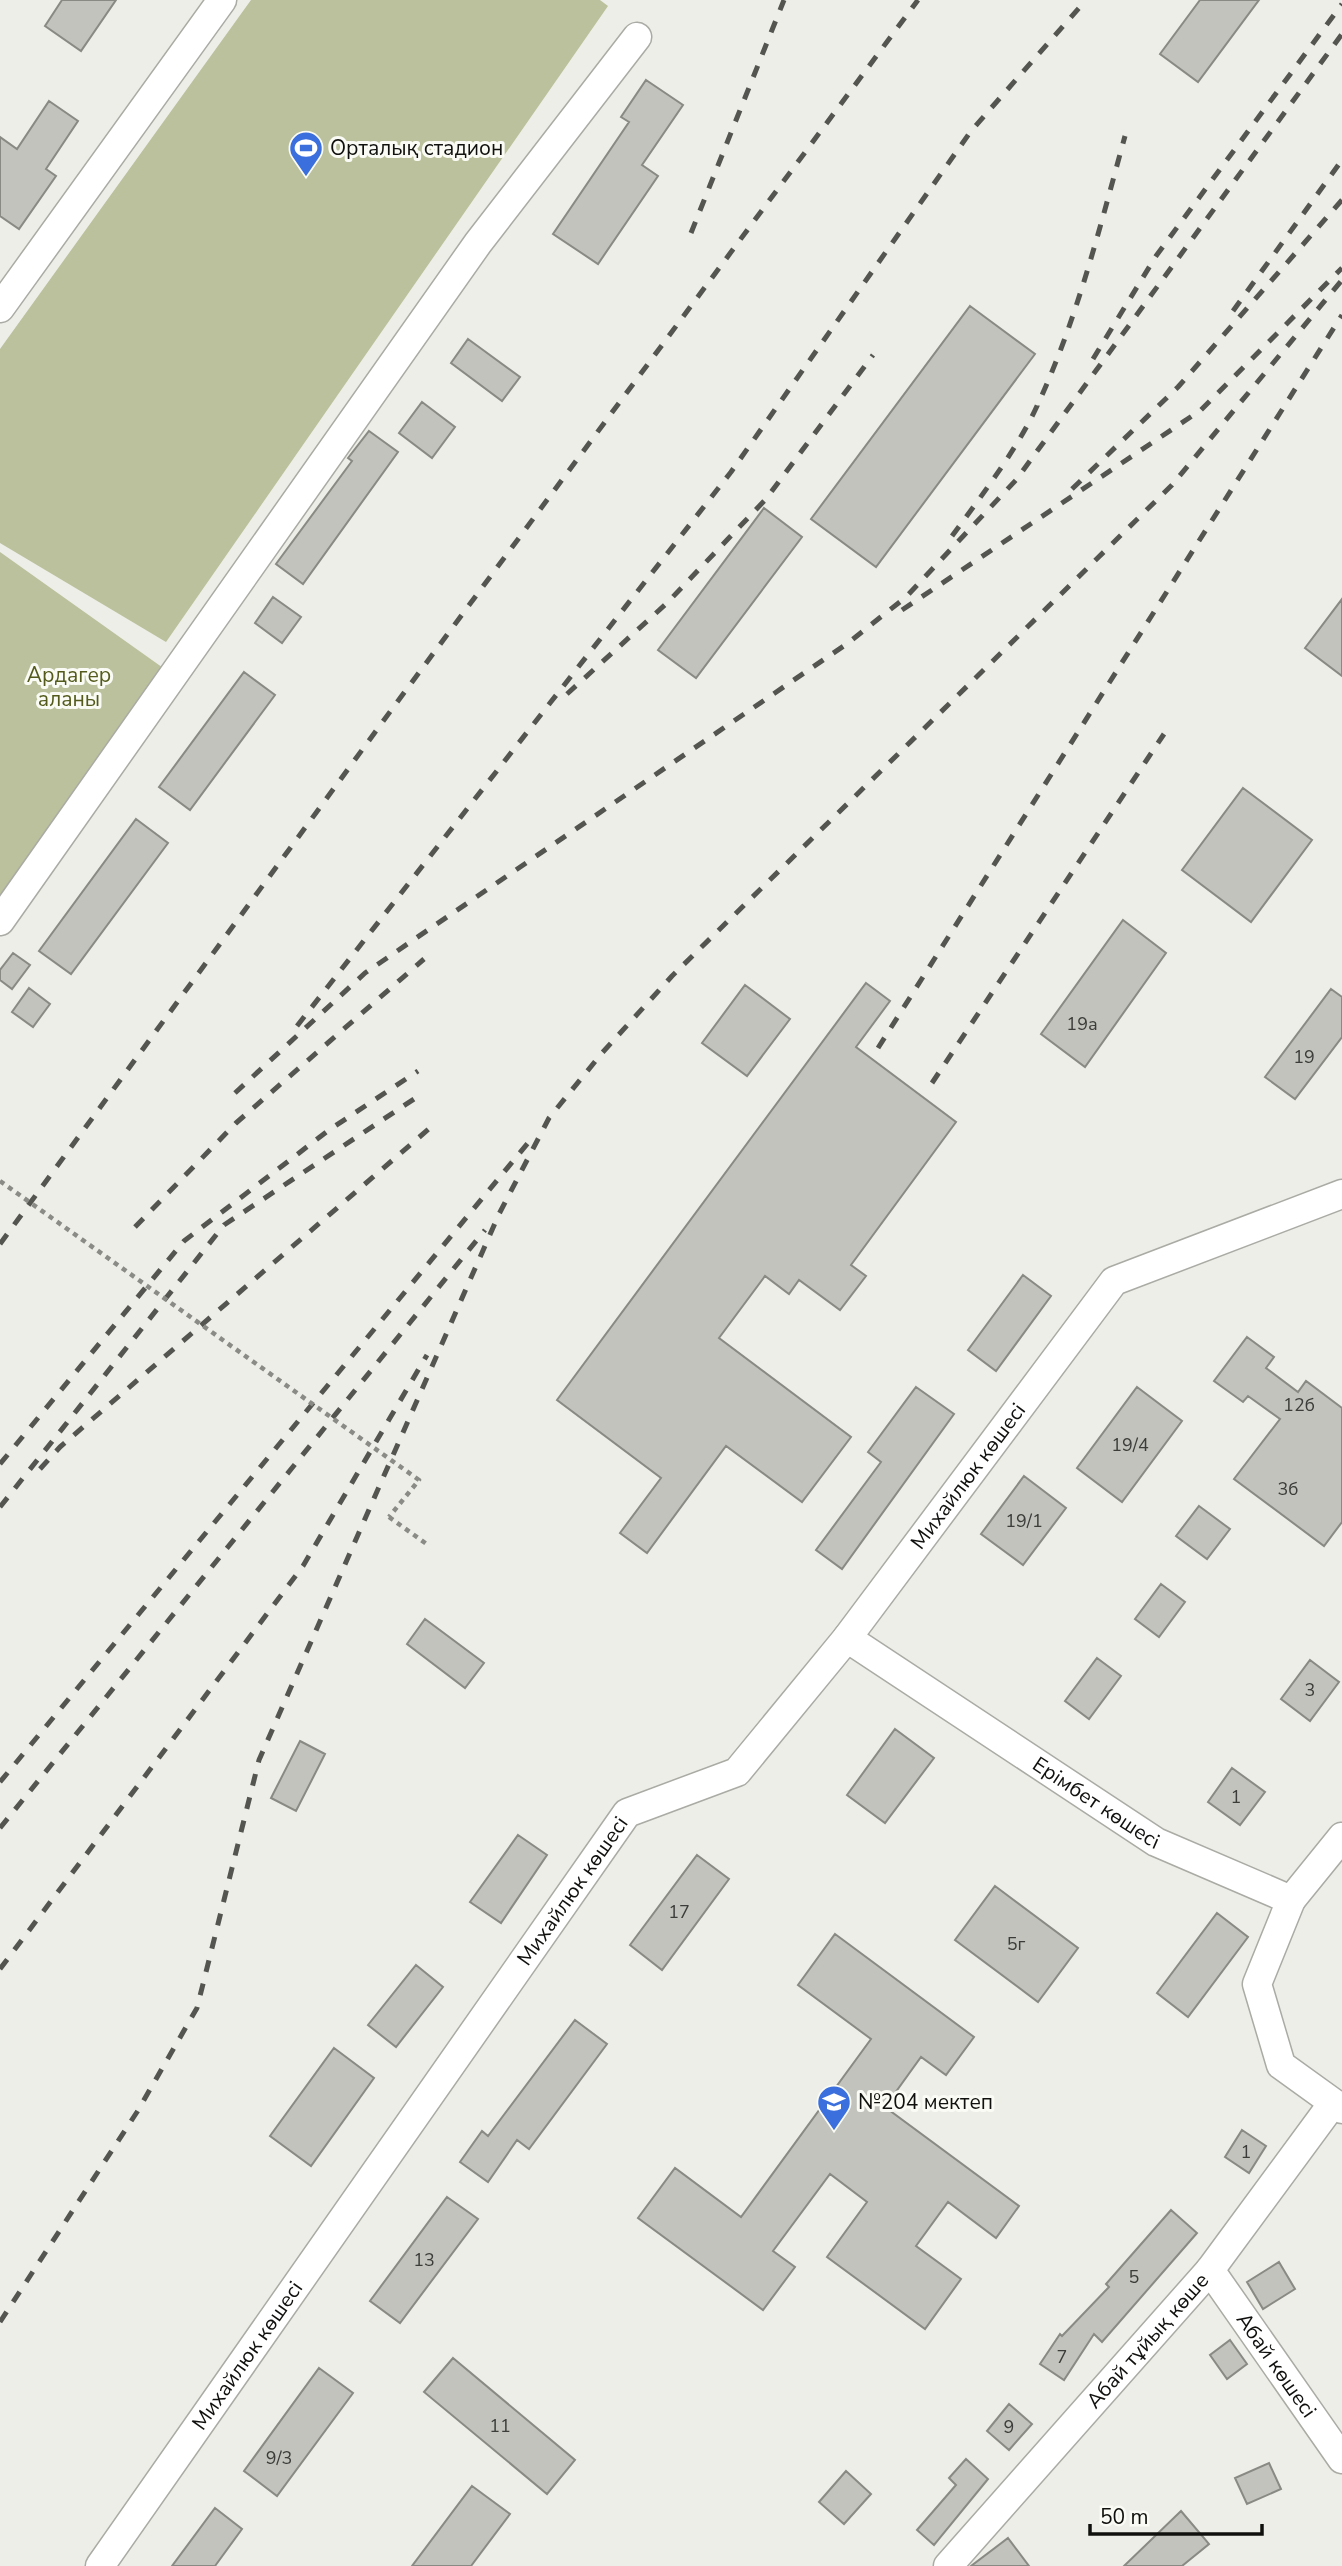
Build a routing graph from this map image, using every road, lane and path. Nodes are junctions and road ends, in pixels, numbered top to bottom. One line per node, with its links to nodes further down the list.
1 (222, 0): 3 (street)
2 (637, 37): 4 (street)
3 (0, 308)
4 (0, 921)
5 (0, 1181): 7 (path, bridge)
6 (1342, 1194): 8 (street, Михайлюк көшесі)
7 (428, 1545)
8 (847, 1638): 10 (street, Ерімбет көшесі); 14 (street, Михайлюк көшесі)
9 (1342, 1837): 10 (street)
10 (1291, 1900): 11 (street)
11 (1338, 2106): 12 (street, Абай тұйық көше)
12 (1210, 2270): 13 (street, Абай көшесі); 15 (street, Абай тұйық көше)
13 (1342, 2459)
14 (100, 2566)
15 (948, 2566)

